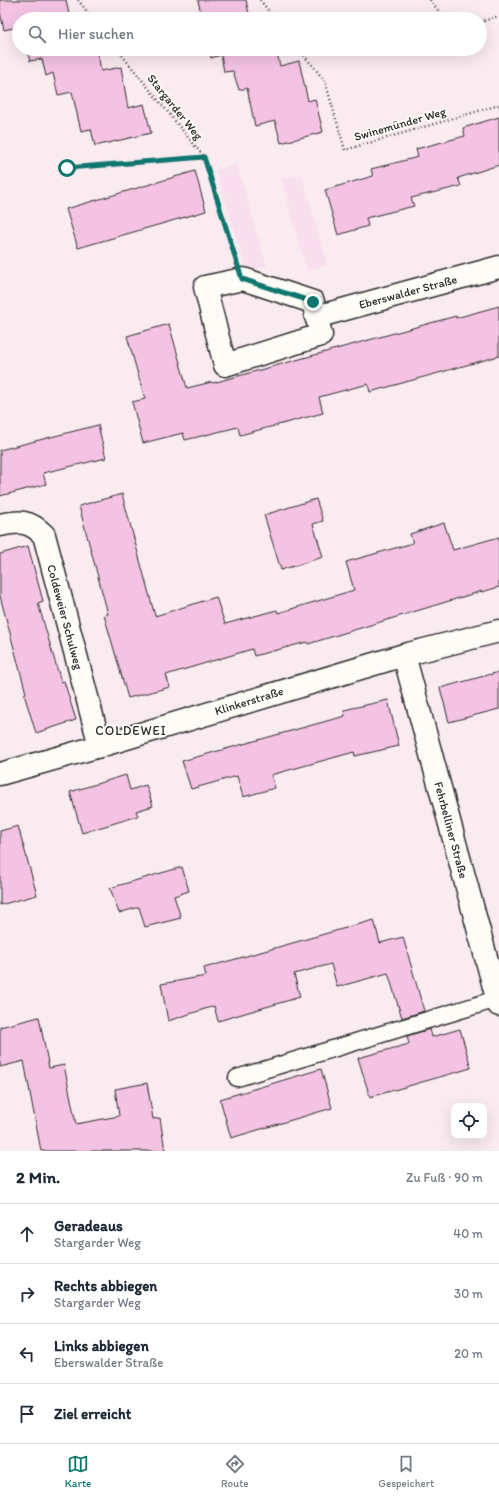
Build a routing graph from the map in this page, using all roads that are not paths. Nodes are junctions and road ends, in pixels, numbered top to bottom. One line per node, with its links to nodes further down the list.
1 (499, 267): 2 (street, Eberswalder Straße)
2 (316, 317): 2 (street)
3 (0, 526): 6 (street, Coldeweier Schulweg)
4 (499, 631): 5 (street, Klinkerstraße)
5 (404, 655): 6 (street, Klinkerstraße); 8 (street, Fehrbelliner Straße)
6 (100, 746): 7 (street, Klinkerstraße)
7 (0, 774)
8 (498, 1002): 9 (lane)
9 (236, 1078)

